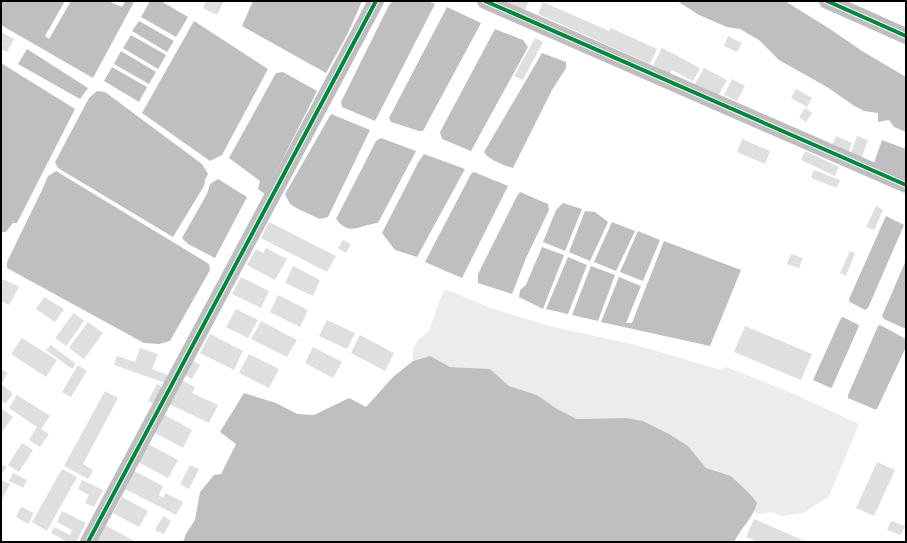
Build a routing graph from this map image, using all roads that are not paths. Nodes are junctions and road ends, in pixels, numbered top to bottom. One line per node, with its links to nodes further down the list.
1 (376, 1): 6 (street)
2 (485, 1): 5 (street)
3 (827, 1): 4 (street)
4 (906, 36)
5 (906, 185)
6 (88, 542)

